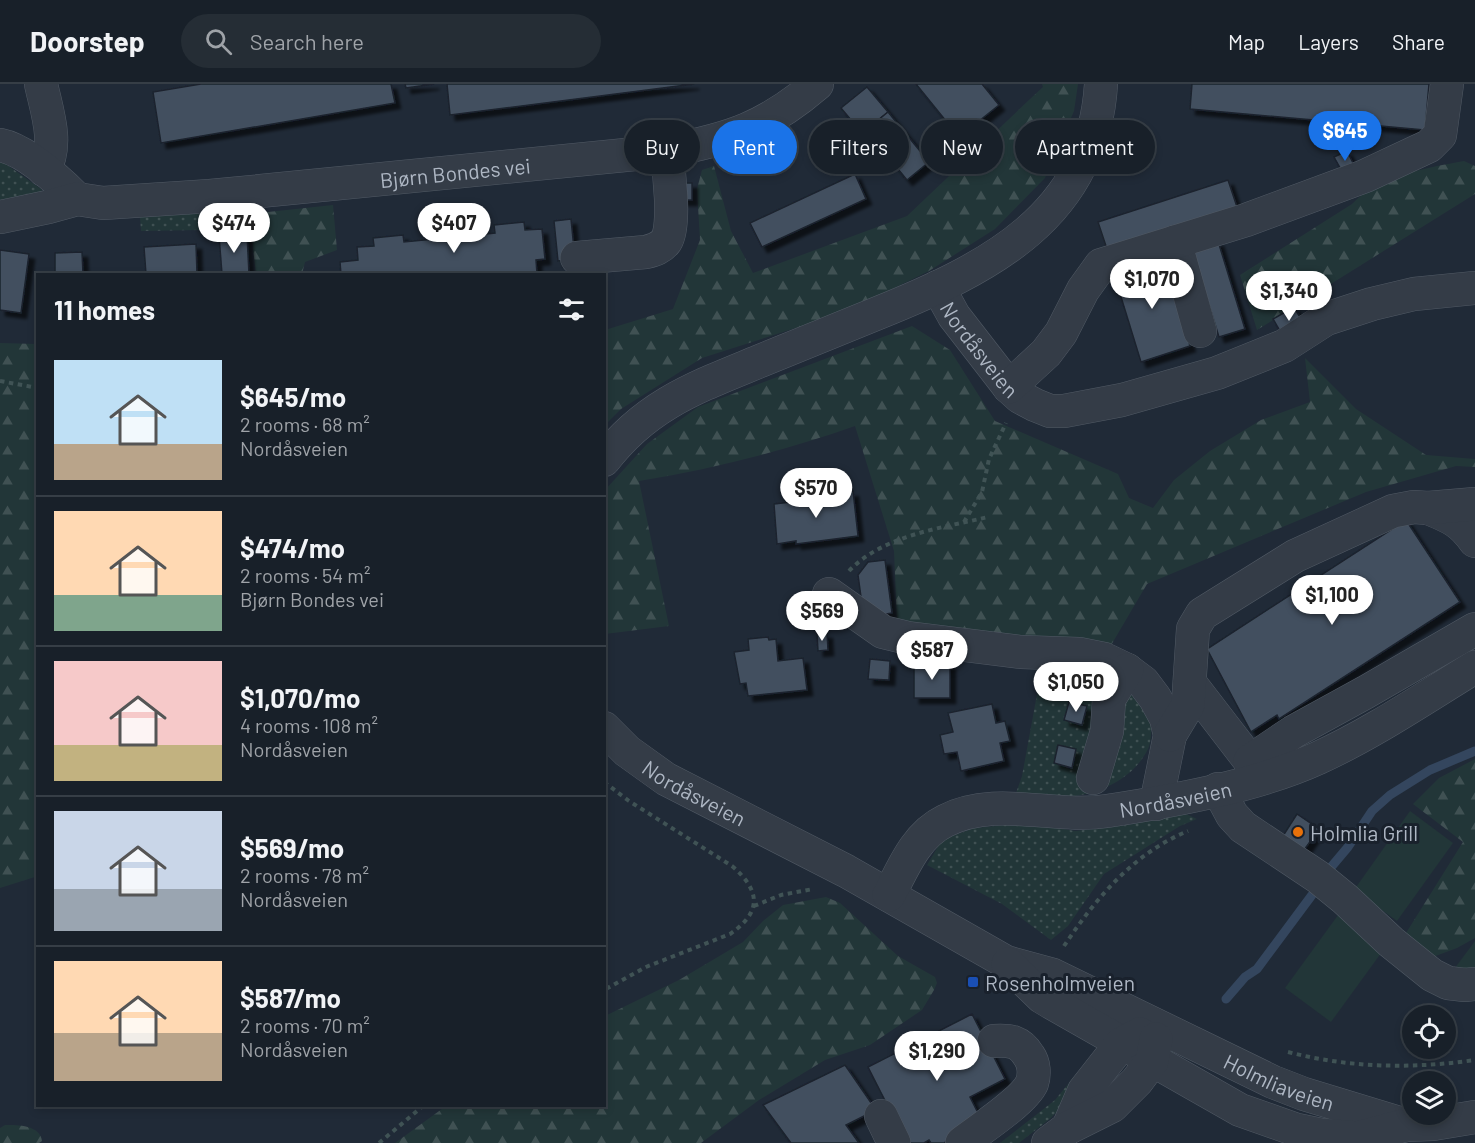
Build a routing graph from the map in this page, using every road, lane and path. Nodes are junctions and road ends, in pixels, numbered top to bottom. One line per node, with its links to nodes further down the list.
1 (41, 84): 8 (street)
2 (817, 84): 5 (street, Bjørn Bondes vei)
3 (1101, 84): 14 (street, Nordåsveien)
4 (1447, 84): 12 (street)
5 (700, 144)
6 (0, 145): 8 (street)
7 (624, 155): 10 (street, Bjørn Bondes vei)
8 (44, 170): 10 (street)
9 (668, 174): 13 (street)
10 (76, 199): 11 (street, Bjørn Bondes vei)
11 (0, 217)
12 (1175, 242): 16 (street); 19 (street)
13 (577, 258)
14 (938, 287): 19 (street, Nordåsveien); 20 (street, Nordåsveien)
15 (1475, 288): 19 (street, Nordåsveien)
16 (1200, 330)
17 (0, 381): 18 (path)
18 (36, 387)
19 (1015, 392): 24 (path)
20 (606, 458)
21 (1475, 504): 22 (street)
22 (1428, 508): 25 (street); 30 (street)
23 (988, 517): 24 (path)
24 (963, 523): 26 (path)
25 (1475, 541)
26 (829, 594): 29 (street)
27 (1475, 629): 33 (street, Nordåsveien)
28 (1475, 667): 33 (street, Nordåsveien)
29 (1127, 670): 32 (street); 34 (street, Nordåsveien)
30 (1190, 683): 32 (street); 33 (street)
31 (606, 730): 38 (street, Nordåsveien)
32 (1170, 735): 37 (street)
33 (1258, 769): 36 (street, Nordåsveien)
34 (1093, 778)
35 (606, 784): 40 (path)
36 (1218, 789): 37 (street, Nordåsveien); 42 (street)
37 (1156, 804): 39 (street, Nordåsveien)
38 (846, 871): 39 (street, Nordåsveien); 40 (path)
39 (889, 895): 41 (street, Nordåsveien)
40 (754, 906): 43 (path)
41 (1006, 962): 44 (street, Nordåsveien); 46 (street, Nordåsveien)
42 (1475, 984)
43 (606, 989)
44 (1157, 1027): 46 (street); 49 (street); 53 (street, Holmliaveien)
45 (994, 1041): 57 (street)
46 (1121, 1044): 49 (street, Nordåsveien); 55 (street)
47 (1280, 1050): 48 (path)
48 (1475, 1060)
49 (1152, 1061): 54 (street, Holmliaveien); 55 (street)
50 (422, 1107): 56 (path)
51 (1475, 1118): 52 (street, Holmliaveien)
52 (1456, 1121)
53 (1402, 1124)
54 (1406, 1125)
55 (1059, 1138)
56 (379, 1143)
57 (962, 1143)

